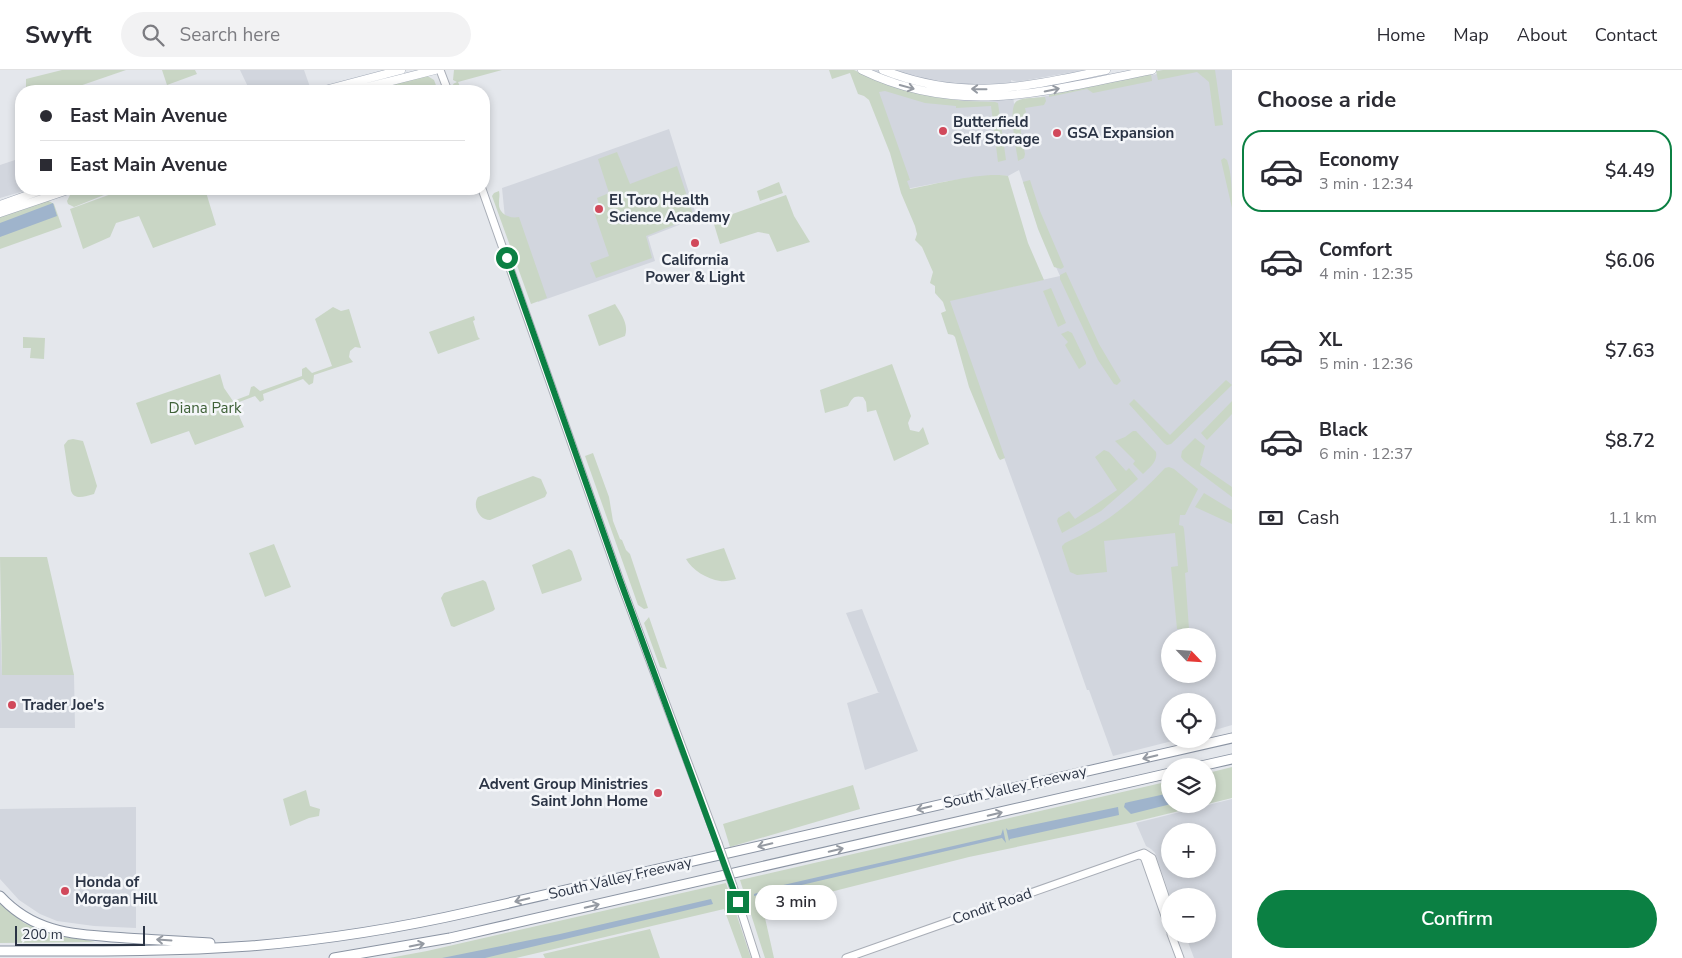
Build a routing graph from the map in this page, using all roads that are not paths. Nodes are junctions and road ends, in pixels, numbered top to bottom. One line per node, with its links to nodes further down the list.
1 (401, 70): 8 (main road)
2 (435, 70): 9 (main road)
3 (440, 70): 10 (street)
4 (862, 70): 7 (main road, one-way to 7)
5 (883, 70): 6 (main road, one-way to 5)
6 (1106, 70)
7 (1152, 70)
8 (344, 85)
9 (376, 85)
10 (446, 85)
11 (28, 195): 14 (main road)
12 (53, 195): 15 (main road)
13 (484, 195): 29 (street, bridge)
14 (0, 205)
15 (0, 213)
16 (1232, 738): 26 (highway, South Valley Freeway, one-way to 26)
17 (1232, 759): 18 (highway)
18 (1216, 763)
19 (1161, 776): 28 (highway, South Valley Freeway, one-way to 19)
20 (1139, 855): 21 (street); 23 (street); 30 (street, Condit Road)
21 (1162, 888)
22 (0, 896): 26 (highway, one-way to 22)
23 (1161, 904)
24 (1175, 943): 31 (street)
25 (1178, 943): 31 (street)
26 (248, 946): 27 (highway, South Valley Freeway)
27 (0, 951)
28 (334, 958)
29 (756, 958)
30 (846, 958)
31 (1181, 958)

